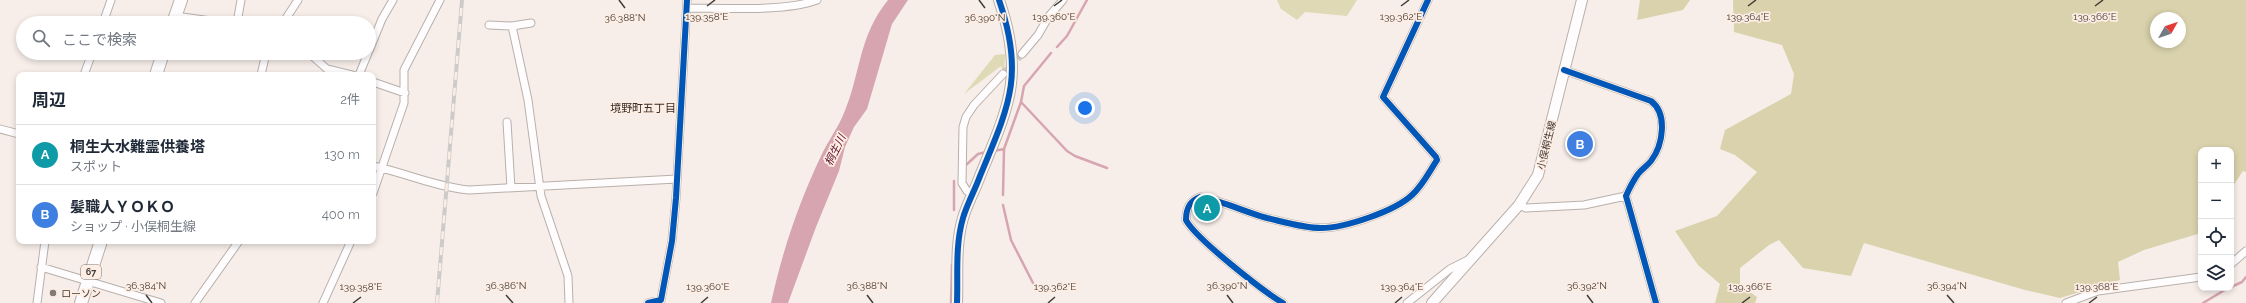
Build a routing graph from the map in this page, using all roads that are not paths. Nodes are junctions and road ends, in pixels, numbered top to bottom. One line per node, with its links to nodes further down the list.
1 (111, 0): 13 (street)
2 (181, 0): 14 (main road)
3 (240, 0): 15 (street)
4 (298, 0): 16 (street)
5 (393, 0): 20 (street)
6 (440, 0): 35 (street)
7 (817, 0): 12 (street)
8 (999, 0): 43 (main road)
9 (1063, 0): 21 (street)
10 (1428, 0): 64 (street)
11 (1582, 0): 27 (main road, 小俣桐生線)
12 (687, 4): 40 (street)
13 (105, 16)
14 (175, 16)
15 (238, 16)
16 (288, 16)
17 (531, 23): 19 (street)
18 (489, 25): 19 (street)
19 (512, 26): 41 (street)
20 (376, 33)
21 (1022, 54)
22 (89, 60): 28 (street)
23 (161, 60): 29 (main road)
24 (264, 60): 30 (street)
25 (317, 60): 31 (street)
26 (365, 60): 32 (street)
27 (1564, 70): 44 (street); 45 (main road, 小俣桐生線)
28 (85, 72)
29 (157, 72)
30 (262, 72)
31 (340, 72)
32 (360, 72)
33 (1003, 74): 43 (street)
34 (376, 83): 35 (street)
35 (405, 93): 39 (street)
36 (507, 122): 42 (street)
37 (0, 129): 38 (street)
38 (16, 133)
39 (377, 166): 42 (street)
40 (677, 179): 41 (street); 62 (street)
41 (539, 187): 42 (street); 61 (street)
42 (511, 188)
43 (972, 194): 63 (main road)
44 (1626, 196): 45 (street); 67 (street)
45 (1519, 205): 51 (main road, 小俣桐生線)
46 (44, 244): 53 (street)
47 (100, 244): 55 (main road, 67)
48 (237, 244): 59 (street)
49 (350, 244): 60 (street)
50 (2246, 250): 52 (street)
51 (1470, 259): 65 (street); 66 (main road, 小俣桐生線)
52 (2234, 261)
53 (40, 268): 55 (street); 56 (street)
54 (2198, 277): 68 (street)
55 (88, 281): 57 (main road, 67); 58 (street)
56 (37, 303)
57 (81, 303)
58 (161, 303)
59 (195, 303)
60 (324, 303)
61 (569, 303)
62 (648, 303)
63 (957, 303)
64 (1283, 303)
65 (1407, 303)
66 (1432, 303)
67 (1656, 303)
68 (2066, 303)

